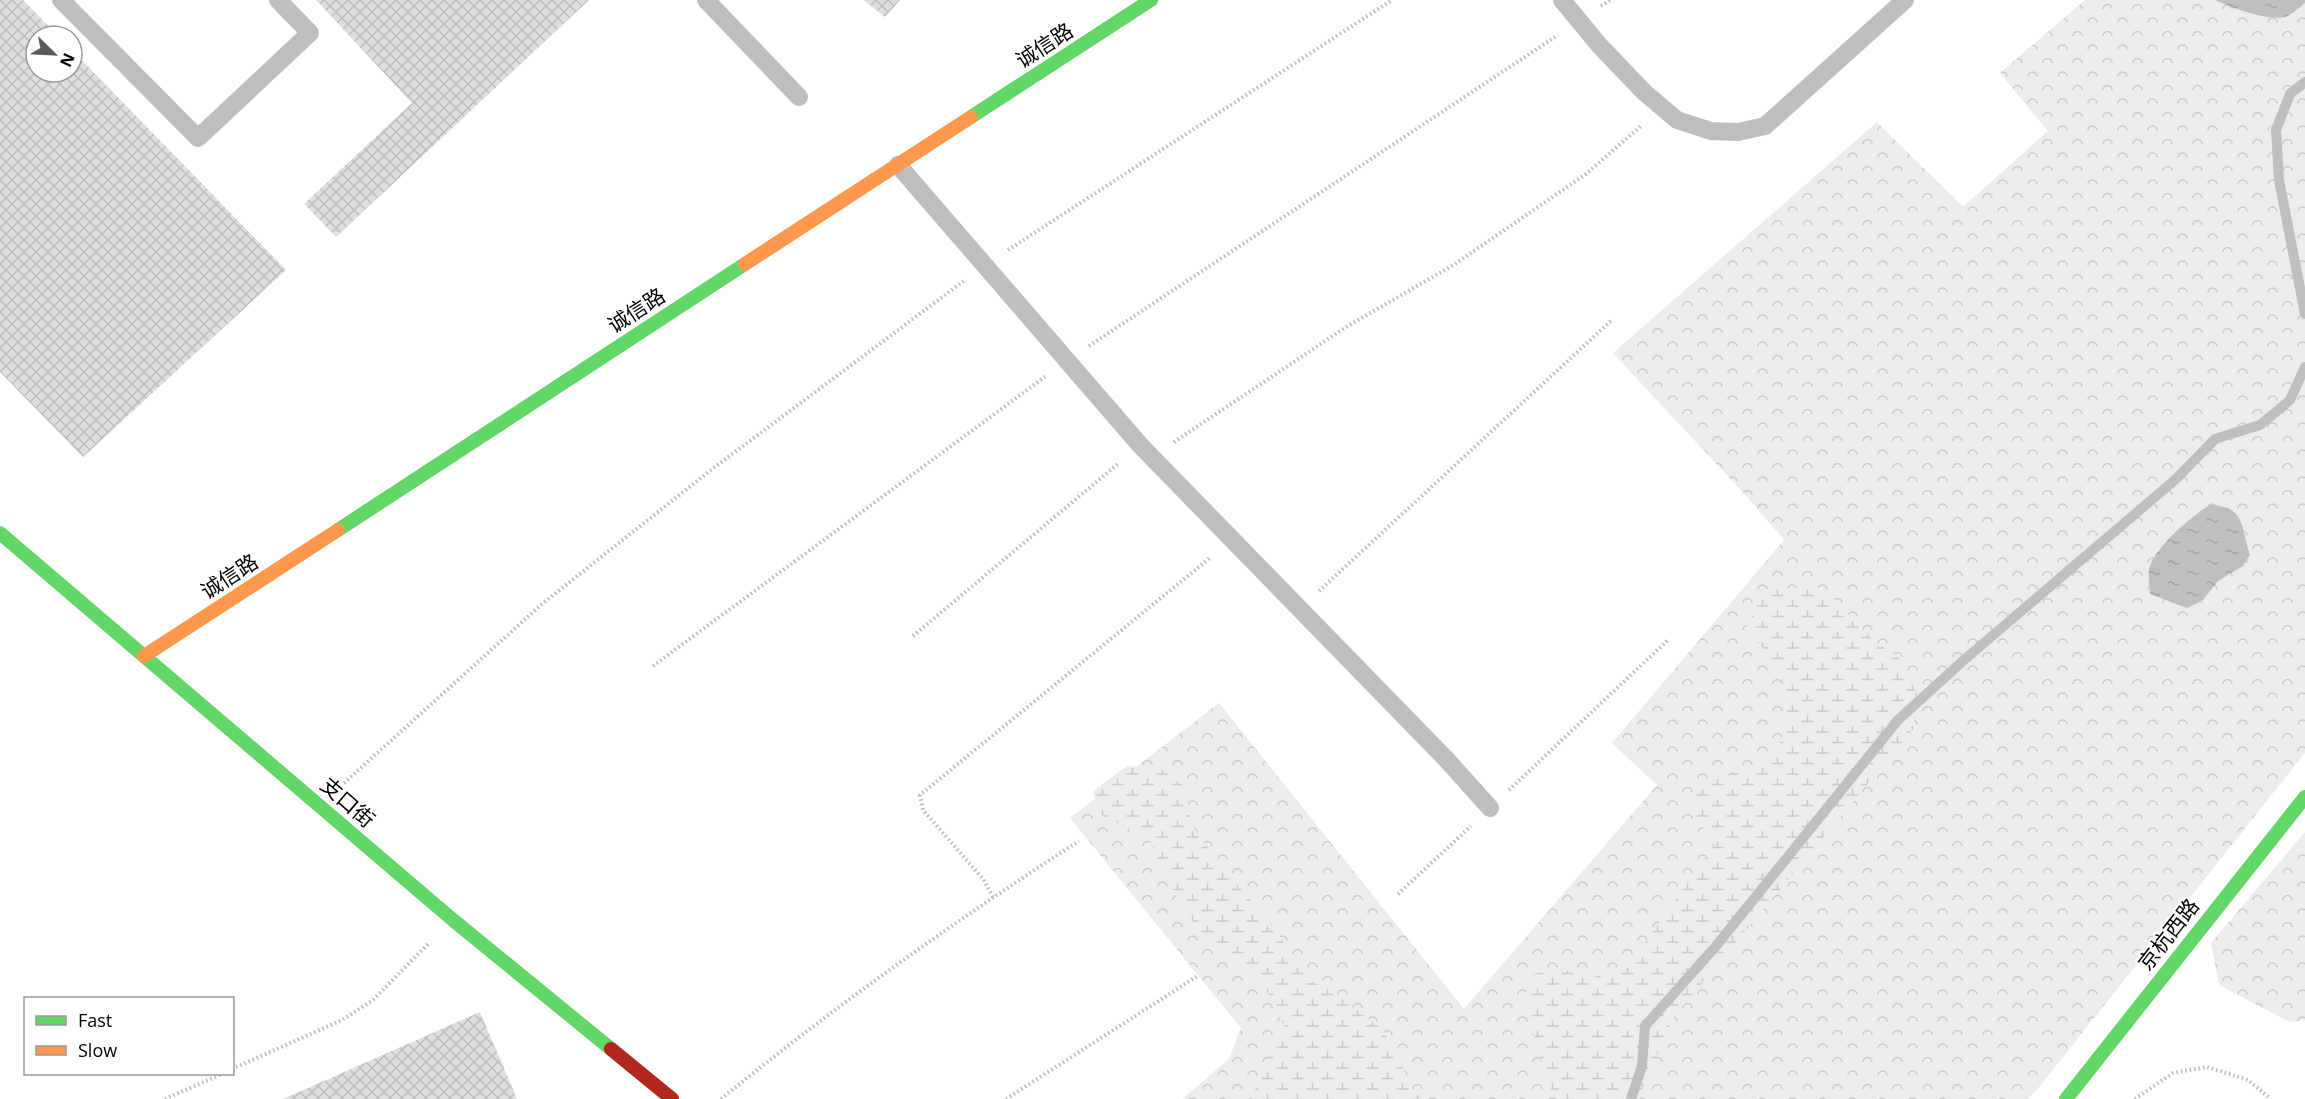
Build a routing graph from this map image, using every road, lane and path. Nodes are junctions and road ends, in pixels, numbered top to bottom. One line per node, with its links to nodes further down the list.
1 (61, 0): 2 (lane)
2 (278, 0)
3 (705, 0): 10 (lane)
4 (1151, 0): 12 (street, 诚信路)
5 (1392, 0): 13 (path)
6 (1562, 0): 9 (lane)
7 (1610, 0): 9 (path)
8 (1905, 0): 11 (lane)
9 (1579, 21): 11 (lane); 15 (path)
10 (800, 97)
11 (1662, 107): 16 (path)
12 (898, 165): 13 (lane); 22 (street, 诚信路)
13 (985, 265): 15 (lane); 25 (path)
14 (1613, 319): 19 (path)
15 (1067, 360): 16 (lane); 23 (path)
16 (1146, 451): 18 (lane); 20 (path)
17 (0, 533): 22 (street, 支口街)
18 (1232, 539): 19 (lane); 29 (path)
19 (1300, 609): 26 (lane)
20 (913, 636)
21 (1668, 640): 26 (path)
22 (144, 656): 25 (street, 支口街)
23 (653, 666)
24 (2305, 796): 38 (street, 京杭西路)
25 (320, 805): 30 (street, 支口街)
26 (1490, 808): 28 (path)
27 (1078, 841): 29 (path)
28 (1398, 894)
29 (993, 897): 36 (path)
30 (453, 920): 32 (path); 35 (street, 支口街)
31 (1199, 975): 37 (path)
32 (234, 1068)
33 (220, 1075): 34 (path)
34 (165, 1099)
35 (672, 1099)
36 (721, 1099)
37 (1006, 1099)
38 (2066, 1099)
39 (2135, 1099): 40 (path)
40 (2271, 1099)

